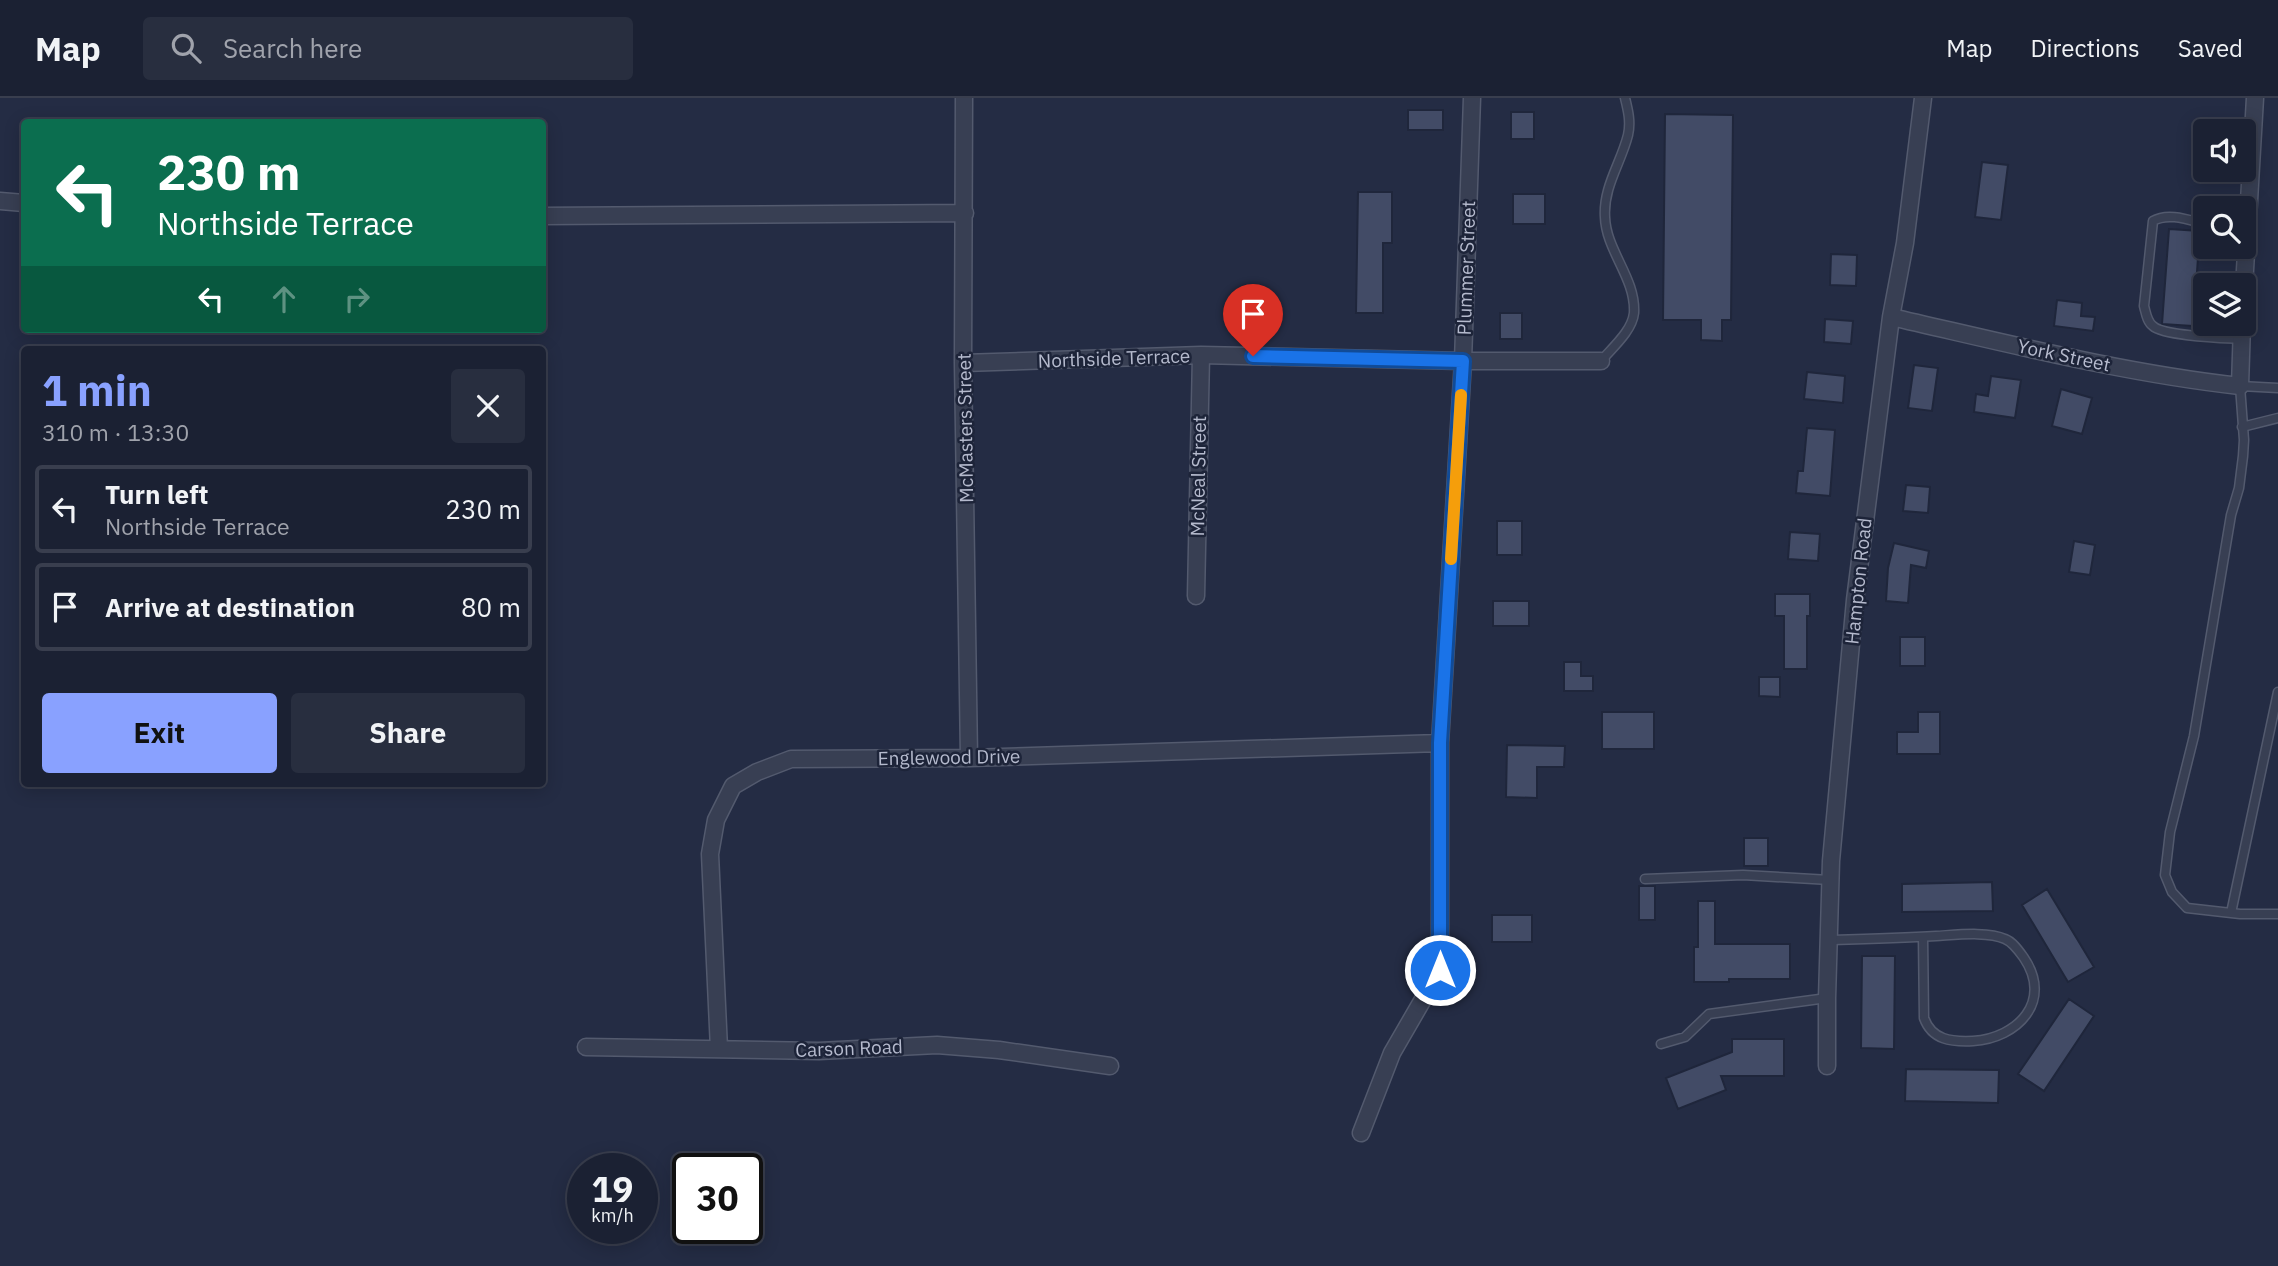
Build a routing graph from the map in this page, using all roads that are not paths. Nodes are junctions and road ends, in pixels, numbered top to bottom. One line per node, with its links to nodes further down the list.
1 (964, 98): 9 (street, McMasters Street)
2 (1472, 98): 16 (street, Plummer Street)
3 (1625, 98): 17 (lane)
4 (1923, 98): 12 (street, Hampton Road)
5 (2255, 98): 6 (street)
6 (2248, 196)
7 (0, 201): 8 (street)
8 (21, 204)
9 (965, 213): 10 (street); 18 (street, McMasters Street)
10 (546, 216)
11 (2193, 221): 13 (lane)
12 (1891, 317): 19 (street, York Street); 28 (street, Hampton Road)
13 (2193, 333)
14 (2242, 336): 19 (street)
15 (1201, 355): 16 (street, Northside Terrace); 18 (street, Northside Terrace); 23 (street, McNeal Street)
16 (1463, 361): 17 (street, Northside Terrace); 25 (street, Plummer Street)
17 (1601, 361)
18 (963, 363): 26 (street, McMasters Street)
19 (2239, 386): 20 (lane); 22 (lane)
20 (2278, 388)
21 (2278, 418): 22 (lane)
22 (2242, 427): 29 (lane)
23 (1196, 596)
24 (2278, 692): 29 (lane)
25 (1440, 743): 26 (street, Englewood Drive); 39 (street, Plummer Street)
26 (969, 758): 36 (street, Englewood Drive)
27 (1645, 879): 28 (lane)
28 (1830, 880): 32 (street, Hampton Road)
29 (2231, 913): 30 (lane)
30 (2278, 914)
31 (1923, 937): 31 (lane); 32 (lane)
32 (1829, 940): 33 (street, Hampton Road)
33 (1826, 998): 34 (lane); 38 (street, Hampton Road)
34 (1661, 1044)
35 (586, 1047): 36 (street, Carson Road)
36 (719, 1049): 37 (street, Carson Road)
37 (1110, 1066)
38 (1827, 1066)
39 (1361, 1133)

